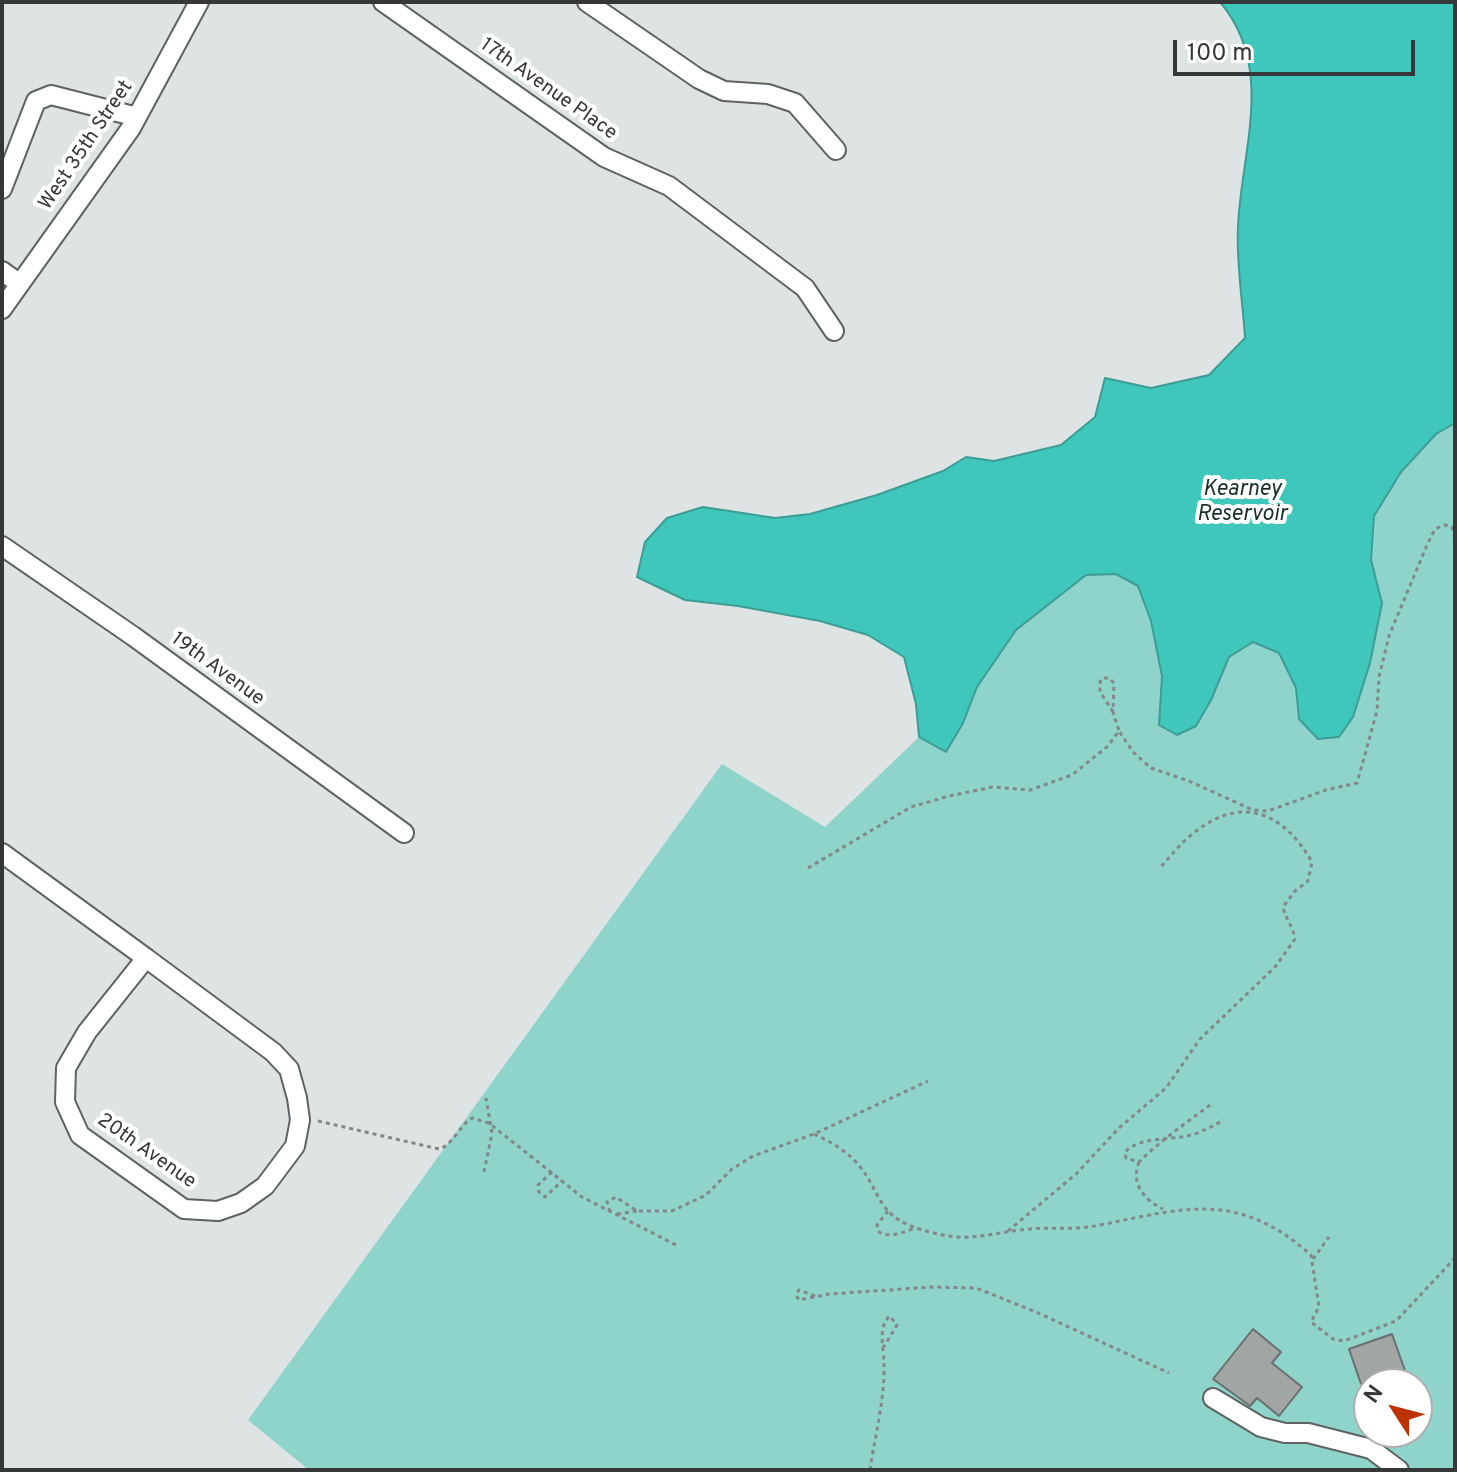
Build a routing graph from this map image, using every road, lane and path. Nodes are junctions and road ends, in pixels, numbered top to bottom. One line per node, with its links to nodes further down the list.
1 (199, 2): 4 (street, West 35th Street)
2 (383, 2): 10 (street, 17th Avenue Place)
3 (587, 2): 5 (street)
4 (137, 117): 6 (street); 8 (street, West 35th Street)
5 (836, 150)
6 (2, 189)
7 (2, 271): 8 (street)
8 (20, 284): 9 (street, West 35th Street)
9 (2, 309)
10 (834, 331)
11 (1455, 540): 15 (path)
12 (2, 546): 16 (street, 19th Avenue)
13 (1113, 712): 13 (path); 14 (path)
14 (1119, 731): 15 (path); 18 (path)
15 (1253, 810): 19 (path); 38 (path)
16 (404, 833)
17 (2, 853): 20 (street, 20th Avenue)
18 (808, 868)
19 (1160, 868)
20 (146, 958): 20 (street, 20th Avenue)
21 (928, 1081): 27 (path)
22 (486, 1098): 26 (path)
23 (1210, 1105): 28 (path)
24 (314, 1120): 26 (path)
25 (1224, 1120): 28 (path)
26 (489, 1123): 30 (path); 31 (path)
27 (814, 1134): 33 (path); 34 (path)
28 (1169, 1138): 29 (path); 29 (path)
29 (1139, 1162): 35 (path)
30 (484, 1172)
31 (552, 1172): 32 (path); 32 (path)
32 (563, 1180): 36 (path)
33 (637, 1211): 36 (path); 36 (path)
34 (888, 1211): 37 (path); 37 (path)
35 (1167, 1211): 38 (path); 42 (path)
36 (608, 1212): 40 (path)
37 (917, 1228): 38 (path)
38 (1007, 1232)
39 (1329, 1237): 42 (path)
40 (676, 1245)
41 (1455, 1258): 42 (path)
42 (1313, 1259)
43 (815, 1296): 45 (path)
44 (883, 1348): 44 (path); 47 (path)
45 (1169, 1373)
46 (1213, 1398): 48 (street)
47 (870, 1470)
48 (1399, 1470)

